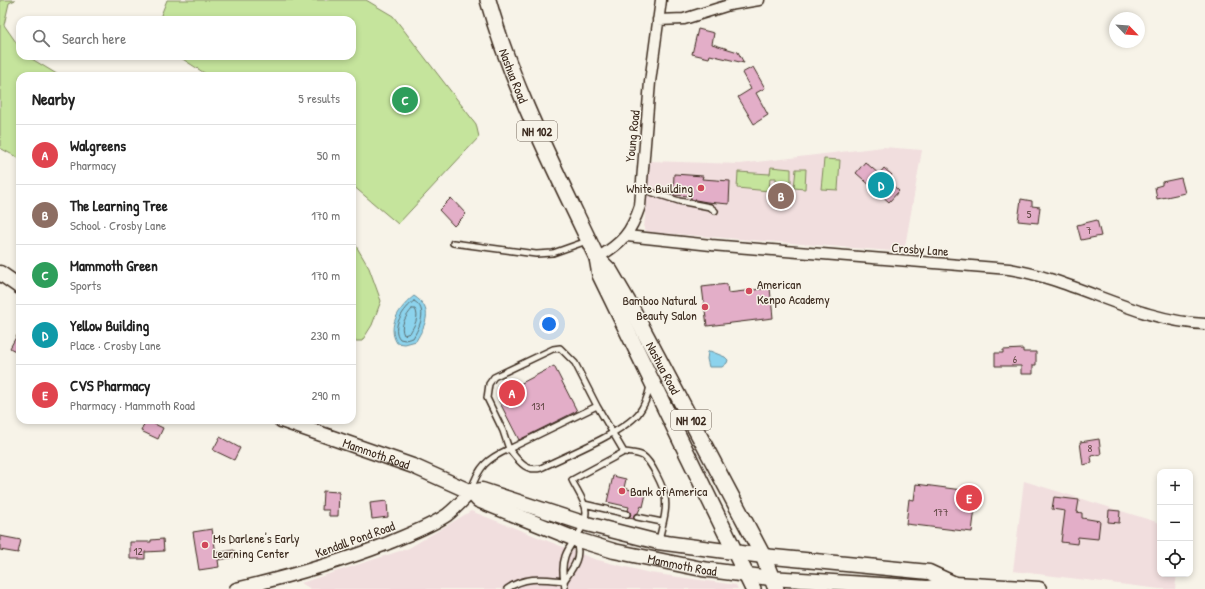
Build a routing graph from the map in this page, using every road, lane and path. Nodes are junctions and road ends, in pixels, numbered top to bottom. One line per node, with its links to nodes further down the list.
1 (488, 0): 8 (main road, Nashua Road / NH 102)
2 (661, 0): 4 (street, Young Road)
3 (759, 0): 4 (street)
4 (658, 20): 5 (street, Young Road)
5 (641, 189): 6 (lane); 7 (street, Young Road)
6 (715, 211)
7 (627, 236): 10 (street, Young Road); 13 (street, Crosby Lane)
8 (589, 240): 9 (lane); 10 (main road, Nashua Road / NH 102)
9 (453, 243)
10 (597, 258): 14 (main road, Nashua Road / NH 102); 29 (main road, Nashua Road / NH 102)
11 (0, 273): 12 (main road)
12 (16, 284)
13 (1205, 324)
14 (651, 381): 17 (lane); 28 (main road, Nashua Road / NH 102)
15 (597, 406): 17 (lane); 18 (lane); 18 (lane)
16 (292, 424): 20 (main road, Mammoth Road)
17 (613, 432): 18 (lane); 19 (lane)
18 (509, 449): 20 (lane)
19 (624, 452): 21 (lane); 24 (lane)
20 (471, 492): 25 (main road, Mammoth Road); 26 (main road, Mammoth Road); 34 (street, Kendall Pond Road)
21 (584, 504): 22 (lane); 25 (lane)
22 (627, 514)
23 (637, 517): 24 (lane)
24 (662, 522): 27 (lane)
25 (583, 523): 26 (lane); 27 (main road, Mammoth Road)
26 (575, 540): 30 (main road, Mammoth Road); 31 (lane); 31 (lane)
27 (658, 542): 28 (main road, Mammoth Road)
28 (735, 553): 29 (main road, Mammoth Road); 30 (main road, Nashua Road / NH 102)
29 (763, 556): 32 (main road, Nashua Road / NH 102); 33 (main road, Mammoth Road)
30 (745, 575): 32 (main road, Mammoth Road); 38 (main road, Nashua Road / NH 102)
31 (564, 581): 36 (lane); 37 (lane)
32 (773, 583): 33 (main road, Mammoth Road)
33 (955, 584): 39 (main road, Mammoth Road)
34 (251, 587): 35 (street, Kendall Pond Road)
35 (236, 589)
36 (507, 589)
37 (565, 589)
38 (753, 589)
39 (1039, 589)

